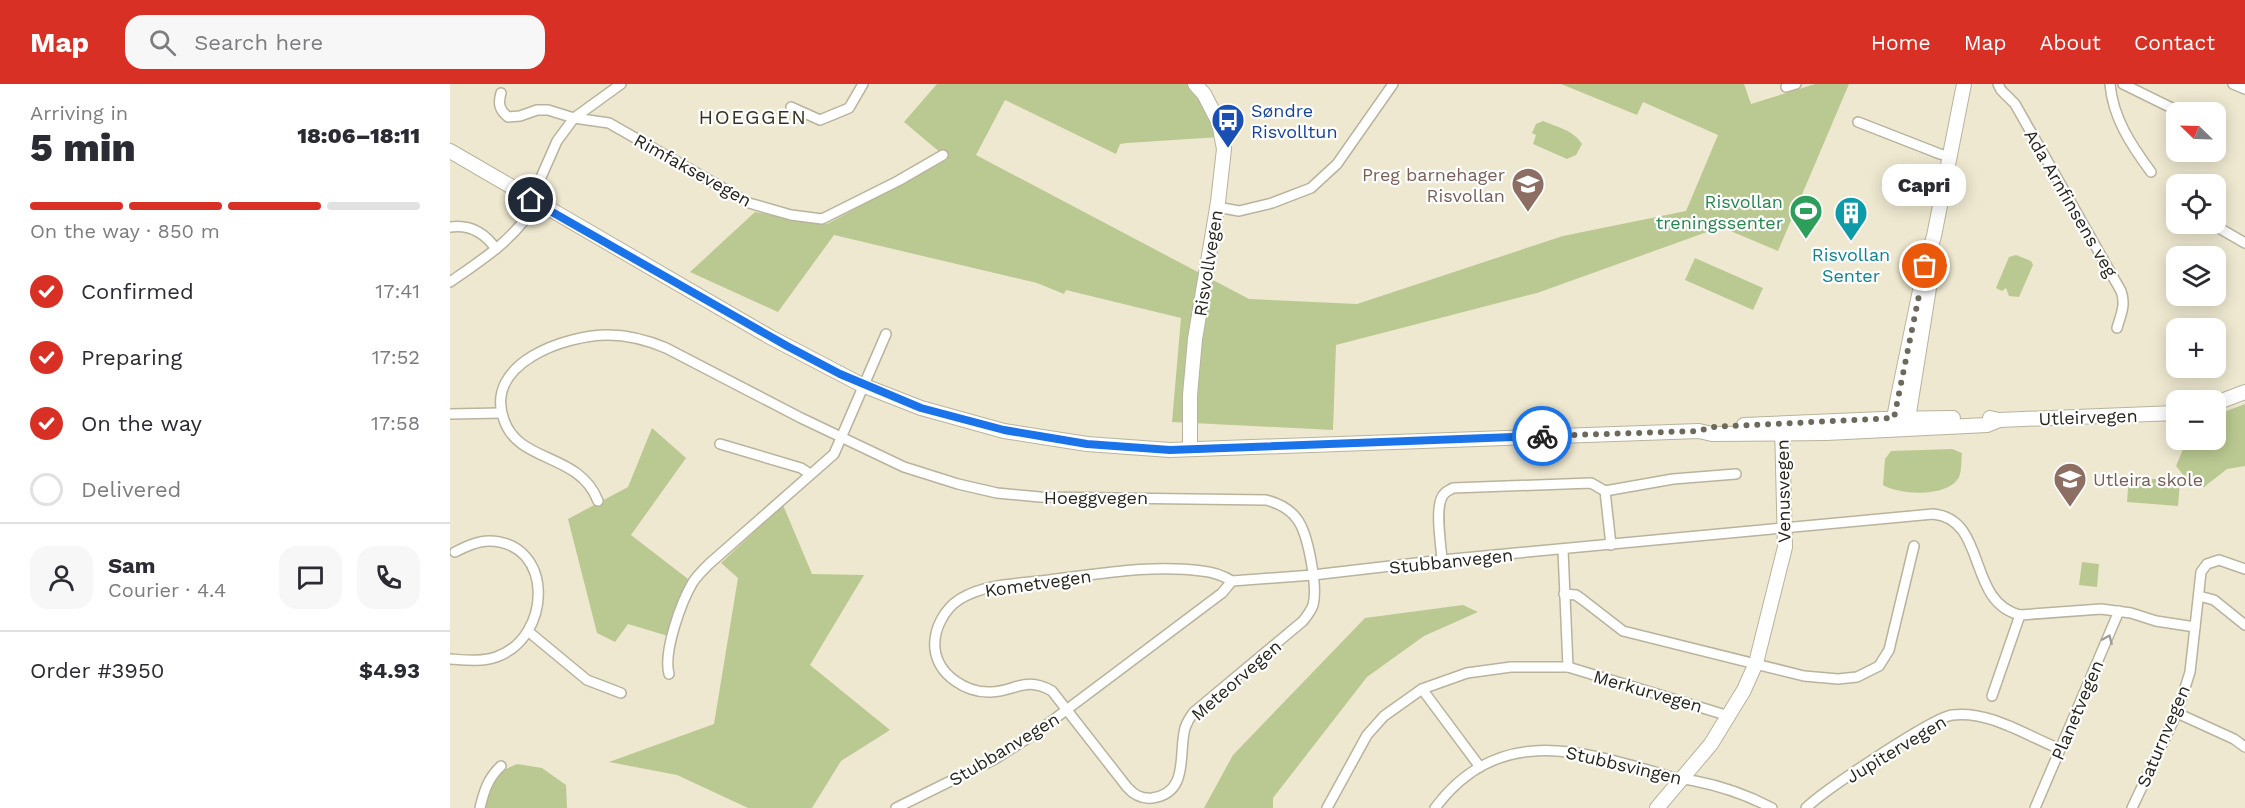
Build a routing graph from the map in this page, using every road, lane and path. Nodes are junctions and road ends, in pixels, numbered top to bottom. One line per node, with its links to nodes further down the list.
1 (621, 84): 16 (street)
2 (863, 84): 15 (street)
3 (1195, 84): 23 (main road, Risvollvegen)
4 (1393, 84): 23 (street)
5 (1796, 84): 11 (street)
6 (1964, 84): 20 (main road)
7 (1998, 84): 29 (street, Ada Arnfinsens veg)
8 (2110, 84): 21 (street)
9 (2123, 84): 14 (street)
10 (2233, 84): 12 (street)
11 (1786, 87)
12 (2245, 89)
13 (501, 93): 16 (street, Rimfaksevegen)
14 (2166, 105)
15 (791, 107)
16 (574, 118): 19 (street, Rimfaksevegen); 22 (street)
17 (1858, 122): 20 (street)
18 (450, 151): 22 (main road, Utleirvegen)
19 (943, 155)
20 (1950, 157): 37 (main road)
21 (2151, 172)
22 (533, 201): 27 (street); 31 (main road, Utleirvegen)
23 (1217, 207): 41 (main road, Risvollvegen)
24 (450, 227): 27 (street)
25 (2226, 232): 26 (street)
26 (2245, 243)
27 (496, 249): 28 (street)
28 (450, 282)
29 (2117, 328)
30 (886, 334): 31 (street)
31 (862, 385): 39 (street); 41 (main road, Utleirvegen)
32 (2245, 392): 33 (main road)
33 (2226, 399)
34 (501, 413): 36 (street); 39 (street, Hoeggvegen); 45 (street)
35 (2166, 413): 37 (main road, Utleirvegen)
36 (450, 414)
37 (1901, 422): 38 (main road, Utleirvegen)
38 (1782, 429): 41 (main road, Utleirvegen); 46 (main road, Venusvegen)
39 (840, 437): 42 (street); 53 (street, Hoeggvegen)
40 (720, 444): 42 (street)
41 (1190, 449)
42 (810, 474): 65 (street)
43 (1736, 474): 44 (street)
44 (1605, 491): 47 (street); 51 (street)
45 (598, 501)
46 (1785, 528): 47 (street, Stubbanvegen); 58 (street, Stubbanvegen); 63 (main road, Venusvegen)
47 (1611, 545): 49 (street, Stubbanvegen)
48 (1914, 546): 63 (street)
49 (1563, 550): 51 (street, Stubbanvegen); 55 (street)
50 (454, 552): 61 (street)
51 (1442, 560): 53 (street, Stubbanvegen)
52 (2245, 569): 56 (street)
53 (1313, 575): 54 (street, Stubbanvegen); 69 (street, Meteorvegen)
54 (1232, 581): 69 (street, Stubbanvegen); 69 (street, Kometvegen)
55 (1564, 594): 63 (street); 64 (street)
56 (2199, 596): 59 (street); 60 (street)
57 (2119, 612): 58 (street); 60 (street); 73 (street, Planetvegen, one-way to 57)
58 (2020, 615): 68 (street)
59 (2245, 625)
60 (2195, 627): 70 (street, Saturnvegen)
61 (529, 632): 62 (street); 67 (street)
62 (450, 659)
63 (1756, 663): 71 (main road, Venusvegen)
64 (1568, 667): 66 (street, Merkurvegen); 71 (street, Merkurvegen)
65 (669, 674)
66 (1422, 689): 75 (street); 80 (street, Merkurvegen)
67 (621, 693)
68 (1992, 696)
69 (1068, 710): 79 (street, Stubbanvegen)
70 (2177, 713): 72 (street); 85 (street, Saturnvegen)
71 (1729, 716): 76 (main road, Venusvegen)
72 (2245, 747)
73 (2060, 749): 83 (street, Jupitervegen); 84 (street, Planetvegen)
74 (501, 766): 78 (street)
75 (1480, 767): 76 (street, Stubbsvingen); 81 (street, Stubbsvingen)
76 (1682, 779): 77 (street, Stubbsvingen); 82 (main road, Venusvegen)
77 (1768, 807)
78 (480, 808)
79 (896, 808)
80 (1327, 808)
81 (1435, 808)
82 (1657, 808)
83 (1806, 808)
84 (2035, 808)
85 (2132, 808)

